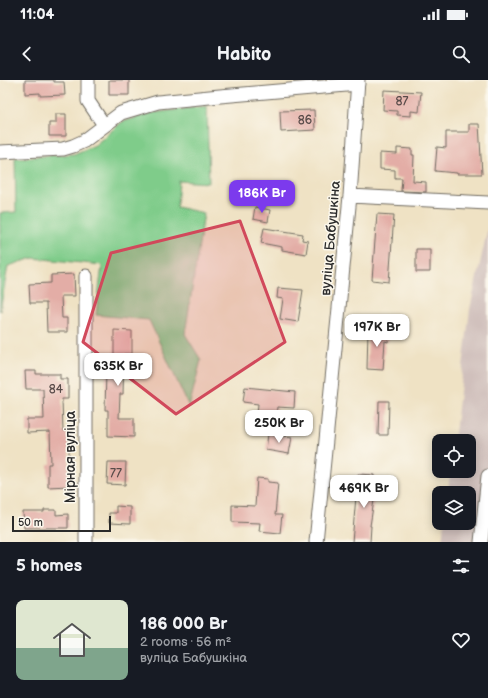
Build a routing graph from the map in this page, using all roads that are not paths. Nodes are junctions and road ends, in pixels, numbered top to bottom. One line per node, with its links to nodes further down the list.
1 (88, 80): 3 (street)
2 (358, 82): 3 (street); 5 (street, вуліца Бабушкіна)
3 (104, 125): 4 (street)
4 (0, 152)
5 (350, 196): 6 (street); 10 (street, вуліца Бабушкіна)
6 (488, 203)
7 (86, 276): 9 (street, Мірная вуліца)
8 (488, 476): 11 (street)
9 (86, 542)
10 (316, 542)
11 (481, 542)

